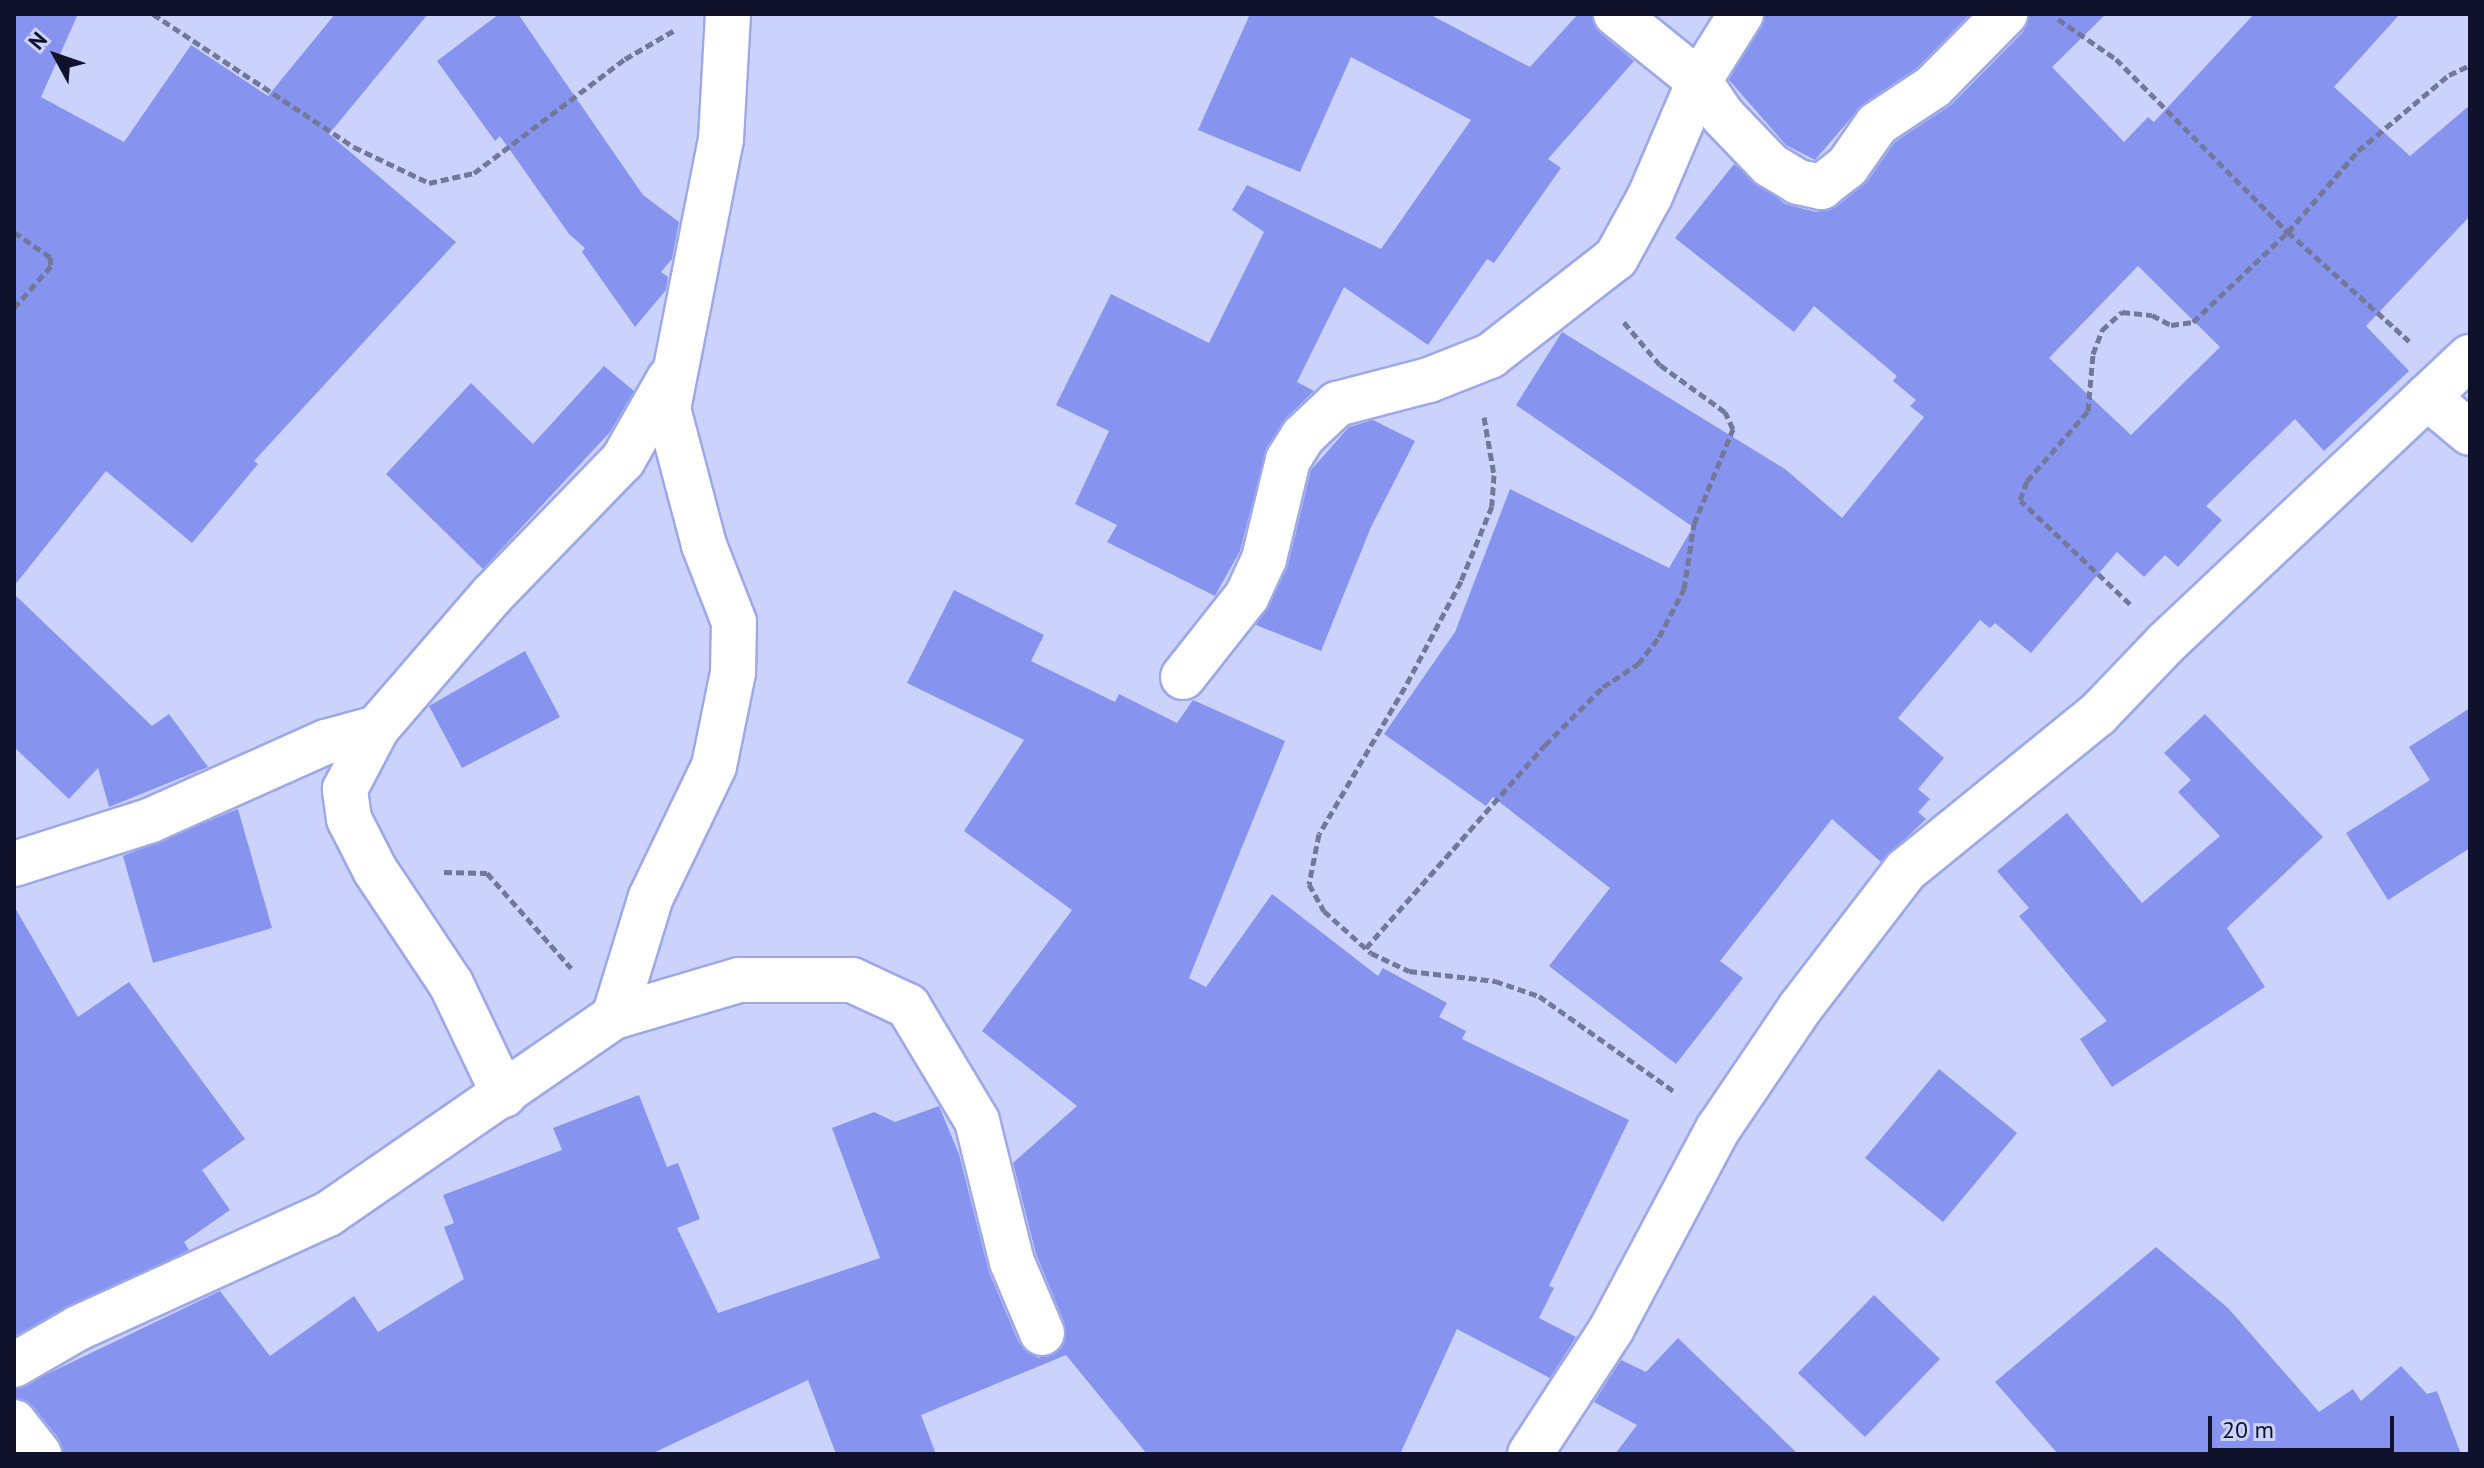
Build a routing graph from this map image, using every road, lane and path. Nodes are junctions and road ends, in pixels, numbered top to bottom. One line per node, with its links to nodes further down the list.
1 (153, 14): 7 (path)
2 (728, 14): 15 (street)
3 (1616, 14): 9 (street)
4 (1741, 14): 9 (street)
5 (2005, 14): 9 (street)
6 (2050, 14): 11 (path)
7 (681, 27)
8 (2470, 65): 11 (path)
9 (1699, 81): 12 (street)
10 (14, 232): 13 (path)
11 (2288, 232): 16 (path); 18 (path)
12 (1595, 271): 14 (street); 23 (path)
13 (14, 308)
14 (1490, 356): 19 (street); 23 (path)
15 (677, 362): 20 (street); 24 (street)
16 (2448, 377): 17 (street); 18 (street)
17 (2470, 433)
18 (2166, 643): 26 (street)
19 (1183, 677)
20 (377, 728): 21 (street); 22 (street)
21 (14, 864)
22 (375, 870): 24 (path); 25 (street)
23 (1366, 948): 26 (path)
24 (614, 1017): 25 (street); 27 (street)
25 (504, 1095): 28 (street)
26 (1718, 1129): 31 (street)
27 (1042, 1333)
28 (14, 1365)
29 (14, 1422): 30 (street)
30 (39, 1454)
31 (1530, 1454)

